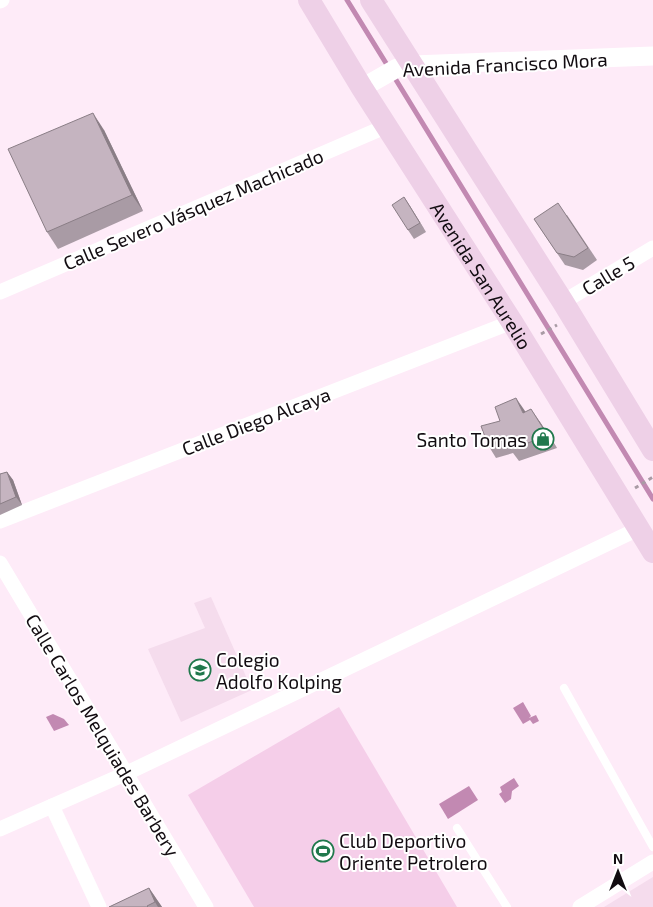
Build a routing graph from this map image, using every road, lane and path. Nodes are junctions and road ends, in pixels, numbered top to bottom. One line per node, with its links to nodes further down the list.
1 (309, 0): 5 (main road, Avenida San Aurelio)
2 (371, 0): 4 (main road)
3 (653, 56): 4 (street, Avenida Francisco Mora)
4 (405, 67): 5 (street, Avenida Francisco Mora); 9 (main road)
5 (367, 85): 6 (main road, Avenida San Aurelio)
6 (387, 126): 8 (street, Calle Severo Vásquez Machicado); 10 (main road, Avenida San Aurelio)
7 (653, 248): 9 (street, Calle 5)
8 (0, 292)
9 (562, 312): 11 (path); 12 (main road)
10 (512, 322): 15 (street, Calle Diego Alcaya); 16 (main road, Avenida San Aurelio)
11 (536, 337)
12 (653, 448)
13 (652, 477): 14 (path)
14 (629, 491)
15 (0, 521)
16 (638, 529): 17 (main road, Avenida San Aurelio); 20 (street)
17 (653, 552)
18 (0, 563): 20 (street, Calle Carlos Melquiades Barbery)
19 (564, 688): 24 (lane)
20 (127, 773): 21 (street); 27 (street, Calle Carlos Melquiades Barbery)
21 (52, 806): 23 (street); 26 (street)
22 (457, 828): 28 (lane)
23 (0, 829)
24 (653, 847)
25 (653, 862): 29 (street)
26 (99, 907)
27 (206, 907)
28 (507, 907)
29 (580, 907)

